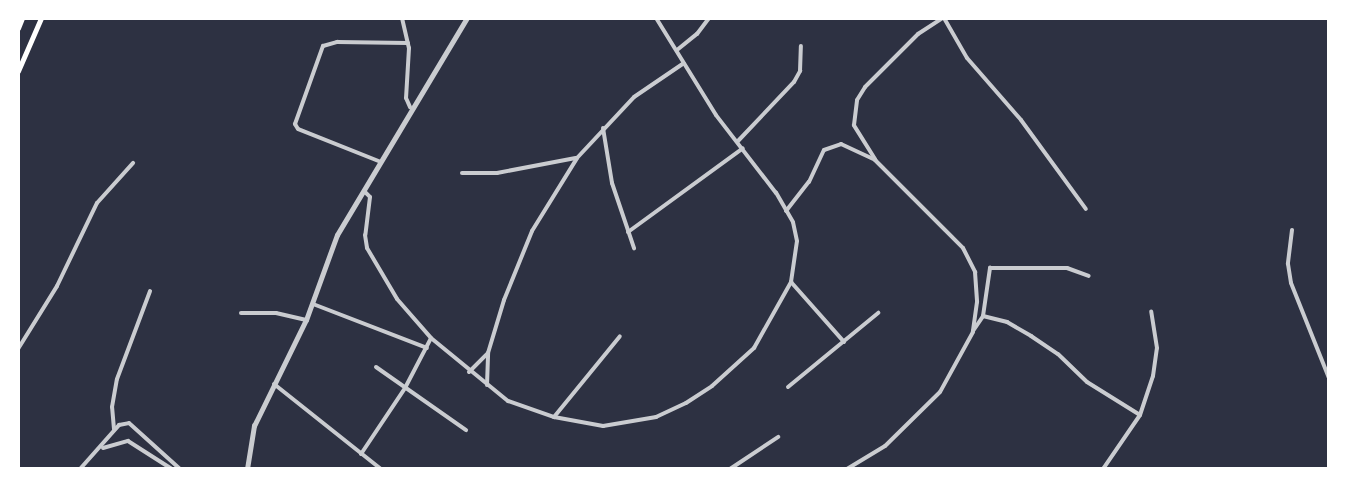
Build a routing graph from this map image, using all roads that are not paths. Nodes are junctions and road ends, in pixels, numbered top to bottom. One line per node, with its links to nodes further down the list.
1 (22, 18): 8 (main road)
2 (41, 18): 13 (main road)
3 (402, 18): 9 (street)
4 (467, 18): 14 (street)
5 (656, 18): 11 (street)
6 (709, 18): 11 (street)
7 (944, 18): 19 (street); 24 (street)
8 (18, 28)
9 (408, 43): 14 (street); 20 (street)
10 (801, 46): 16 (street)
11 (677, 50): 12 (street)
12 (684, 63): 15 (street); 16 (street)
13 (18, 71)
14 (410, 107): 20 (street)
15 (603, 128): 18 (street); 27 (street)
16 (738, 141): 17 (street)
17 (743, 148): 25 (street); 27 (street)
18 (577, 158): 22 (street); 44 (street)
19 (875, 160): 25 (street); 38 (street)
20 (381, 162): 23 (street)
21 (133, 163): 43 (street)
22 (462, 173)
23 (365, 192): 32 (street); 40 (street)
24 (1086, 209)
25 (786, 211): 30 (street)
26 (1292, 230): 47 (street)
27 (628, 232): 28 (street)
28 (634, 248)
29 (1089, 276): 36 (street)
30 (791, 282): 41 (street); 53 (street)
31 (150, 291): 54 (street)
32 (313, 304): 37 (street); 42 (street)
33 (1151, 311): 52 (street)
34 (241, 313): 37 (street)
35 (878, 313): 41 (street)
36 (982, 316): 38 (street); 52 (street)
37 (306, 320): 48 (street)
38 (973, 332): 65 (street)
39 (620, 336): 53 (street)
40 (431, 338): 42 (street); 46 (street)
41 (844, 342): 50 (street)
42 (427, 348): 51 (street)
43 (18, 349)
44 (488, 353): 46 (street); 49 (street)
45 (376, 367): 51 (street)
46 (469, 372): 49 (street)
47 (1329, 378)
48 (274, 384): 58 (street); 62 (street)
49 (486, 386): 53 (street)
50 (788, 387)
51 (405, 388): 55 (street); 58 (street)
52 (1140, 415): 66 (street)
53 (554, 417)
54 (114, 429): 57 (street); 61 (street)
55 (466, 430)
56 (778, 437): 64 (street)
57 (102, 448): 59 (street); 60 (street)
58 (361, 454): 63 (street)
59 (80, 469)
60 (172, 469)
61 (180, 469)
62 (247, 469)
63 (381, 469)
64 (730, 469)
65 (847, 469)
66 (1103, 469)

